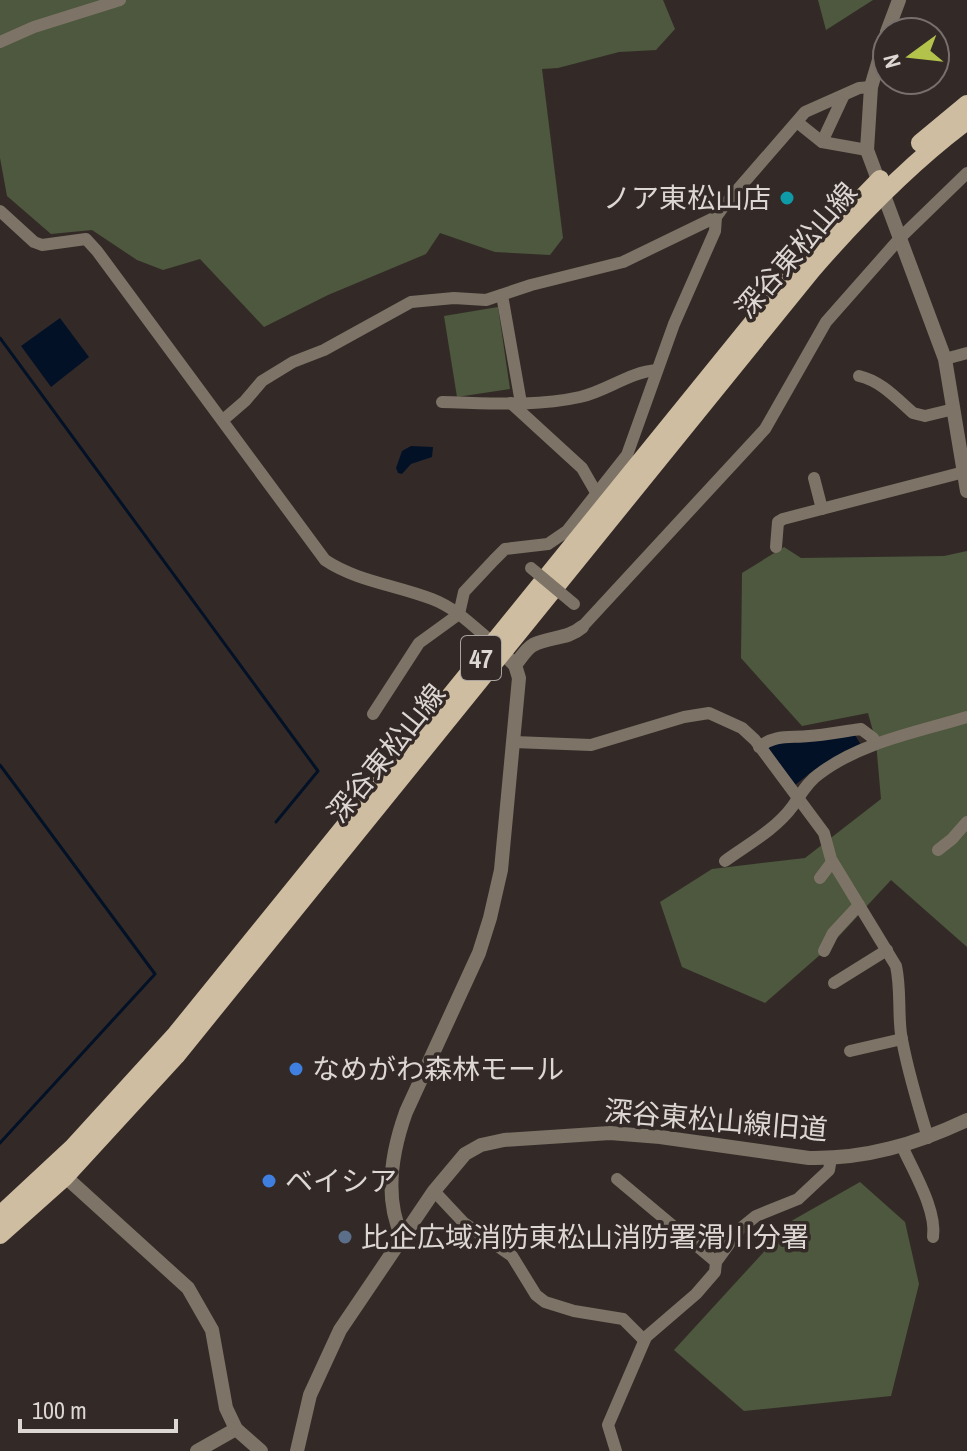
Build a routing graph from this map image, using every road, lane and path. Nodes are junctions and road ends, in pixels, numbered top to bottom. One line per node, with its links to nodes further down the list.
1 (120, 0): 2 (street)
2 (0, 42)
3 (871, 87): 4 (street); 9 (street)
4 (843, 97): 7 (street); 8 (street)
5 (967, 104): 11 (main road, 深谷東松山線 / 47)
6 (967, 121): 11 (main road, 深谷東松山線 / 47)
7 (797, 122): 8 (street); 13 (street)
8 (822, 142): 9 (street)
9 (867, 150): 11 (street)
10 (967, 173): 14 (street)
11 (882, 186): 14 (street); 34 (main road, 深谷東松山線 / 47)
12 (0, 211): 23 (street)
13 (716, 217): 15 (street); 18 (street)
14 (901, 237): 17 (street); 33 (street)
15 (502, 295): 21 (street); 23 (street)
16 (967, 353): 17 (street)
17 (945, 359): 22 (street)
18 (657, 370): 21 (street); 27 (street)
19 (859, 376): 22 (street)
20 (442, 402): 21 (street)
21 (516, 403): 27 (street)
22 (954, 409): 24 (street)
23 (223, 420): 32 (street)
24 (964, 472): 26 (street); 28 (street)
25 (814, 478): 28 (street)
26 (967, 491)
27 (597, 494): 32 (street)
28 (822, 509): 29 (street)
29 (776, 547)
30 (531, 568): 31 (street, bridge)
31 (574, 604)
32 (459, 614): 34 (street); 35 (street)
33 (582, 627): 34 (street)
34 (504, 653): 37 (street); 56 (main road, 深谷東松山線 / 47)
35 (373, 714)
36 (967, 717): 38 (street)
37 (514, 742): 39 (street); 61 (street)
38 (876, 744): 39 (street); 40 (street)
39 (759, 747): 40 (street)
40 (796, 798): 43 (street); 44 (street)
41 (967, 822): 42 (street)
42 (938, 850)
43 (725, 861)
44 (832, 862): 45 (street); 46 (street)
45 (820, 878)
46 (859, 905): 47 (street); 48 (street)
47 (887, 950): 49 (street); 50 (street)
48 (824, 951)
49 (834, 983)
50 (902, 1039): 51 (street); 53 (street)
51 (850, 1051)
52 (967, 1120): 53 (street, 深谷東松山線旧道)
53 (928, 1138): 54 (street, 深谷東松山線旧道)
54 (902, 1146): 55 (street, 深谷東松山線旧道); 62 (street)
55 (831, 1158): 58 (street, 深谷東松山線旧道); 63 (street)
56 (59, 1171): 59 (main road, 深谷東松山線 / 47); 60 (main road, 深谷東松山線 / 47); 65 (street)
57 (617, 1179): 63 (street)
58 (434, 1191): 61 (street, 深谷東松山線旧道); 64 (street)
59 (0, 1215)
60 (0, 1235)
61 (402, 1237): 68 (street, 深谷東松山線旧道)
62 (933, 1237)
63 (716, 1262): 64 (street)
64 (644, 1340): 69 (street)
65 (236, 1429): 66 (street); 67 (street)
66 (197, 1451)
67 (261, 1451)
68 (297, 1451)
69 (616, 1451)

